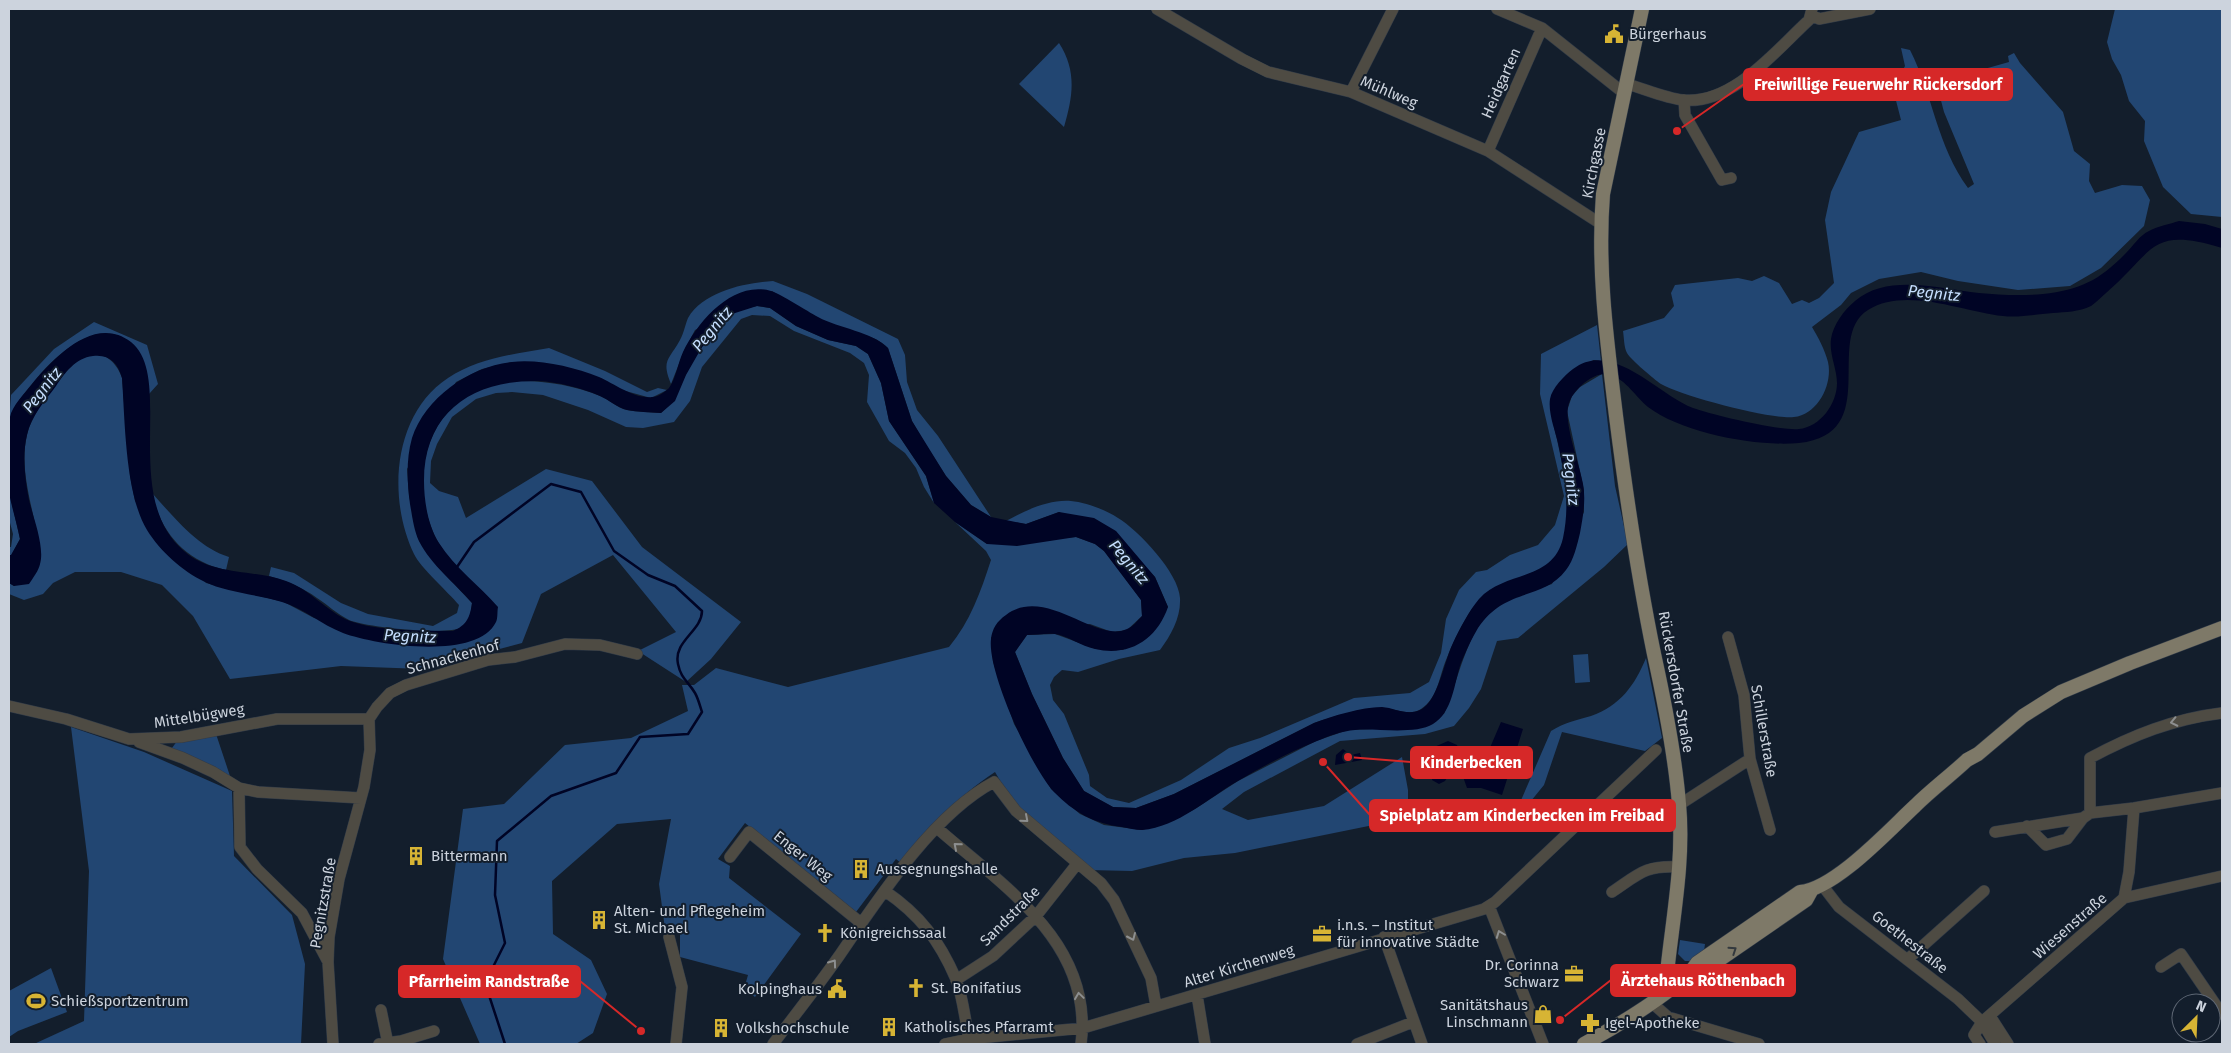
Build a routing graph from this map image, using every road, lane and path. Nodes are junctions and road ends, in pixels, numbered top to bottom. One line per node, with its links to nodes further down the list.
1 (1157, 9): 9 (street, Mühlweg)
2 (1393, 9): 9 (street)
3 (1497, 9): 7 (street)
4 (1642, 9): 8 (main road, Kirchgasse)
5 (1870, 9): 6 (street)
6 (1812, 12): 10 (street)
7 (1542, 28): 8 (street); 11 (street, Heidgarten)
8 (1626, 89): 10 (street); 13 (main road, Kirchgasse)
9 (1351, 92): 11 (street, Mühlweg)
10 (1684, 100): 12 (street)
11 (1488, 151): 13 (street, Mühlweg)
12 (1731, 178)
13 (1601, 224): 14 (main road, Kirchgasse)
14 (1624, 476): 27 (main road, Rückersdorfer Straße)
15 (2222, 628): 38 (main road)
16 (1728, 637): 23 (street, Schillerstraße)
17 (637, 654): 20 (street, Schnackenhof)
18 (9, 706): 21 (street, Mittelbügweg)
19 (2222, 713): 29 (street, one-way to 29)
20 (369, 719): 21 (street, Mittelbügweg); 26 (street)
21 (129, 738): 24 (street)
22 (1656, 750): 43 (street, Alter Kirchenweg)
23 (1750, 759): 27 (street); 32 (street, Schillerstraße)
24 (239, 788): 26 (street); 49 (street)
25 (2222, 793): 28 (street)
26 (360, 798): 49 (street, Pegnitzstraße)
27 (1680, 805): 36 (main road, Rückersdorfer Straße)
28 (2134, 808): 29 (street); 42 (street)
29 (2087, 815): 30 (street); 30 (street)
30 (2027, 826): 33 (street)
31 (937, 828): 35 (street, one-way to 35); 39 (street); 44 (street, one-way to 31)
32 (1770, 830)
33 (1995, 832)
34 (730, 857): 45 (street, Enger Weg)
35 (1077, 864): 44 (street, Sandstraße); 55 (street, one-way to 55)
36 (1679, 867): 40 (street); 52 (main road, Rückersdorfer Straße)
37 (2222, 876): 42 (street, Wiesenstraße)
38 (1816, 888): 48 (street, Goethestraße); 52 (main road)
39 (885, 891): 45 (street); 51 (street)
40 (1612, 892)
41 (1984, 892): 48 (street)
42 (2124, 898): 58 (street, Wiesenstraße)
43 (1489, 906): 47 (street, Alter Kirchenweg); 73 (street, one-way to 43)
44 (1036, 916): 51 (street, Sandstraße); 60 (street, one-way to 44)
45 (861, 923): 67 (street, one-way to 45)
46 (669, 937): 66 (street)
47 (1384, 937): 53 (street, Alter Kirchenweg); 59 (street)
48 (1908, 959): 58 (street, Goethestraße)
49 (328, 962): 64 (street, Pegnitzstraße)
50 (2161, 967): 57 (street)
51 (956, 980): 62 (street)
52 (1677, 983): 54 (main road)
53 (1197, 995): 55 (street, Alter Kirchenweg); 70 (street)
54 (1651, 1002): 74 (main road); 75 (street)
55 (1156, 1006): 60 (street, Alter Kirchenweg)
56 (381, 1010): 65 (street)
57 (2222, 1014)
58 (1986, 1019): 76 (street); 77 (street, Goethestraße); 78 (street, Goethestraße)
59 (1413, 1022): 71 (street); 72 (street)
60 (1083, 1028): 63 (street, Alter Kirchenweg); 69 (street)
61 (434, 1031): 65 (street)
62 (969, 1039): 63 (street, Alter Kirchenweg); 68 (street, Alter Kirchenweg)
63 (997, 1041)
64 (333, 1044)
65 (385, 1044)
66 (676, 1044)
67 (773, 1044)
68 (945, 1044)
69 (1081, 1044)
70 (1205, 1044)
71 (1356, 1044)
72 (1422, 1044)
73 (1543, 1044)
74 (1584, 1044)
75 (1758, 1044)
76 (1980, 1044)
77 (1995, 1044)
78 (2008, 1044)

